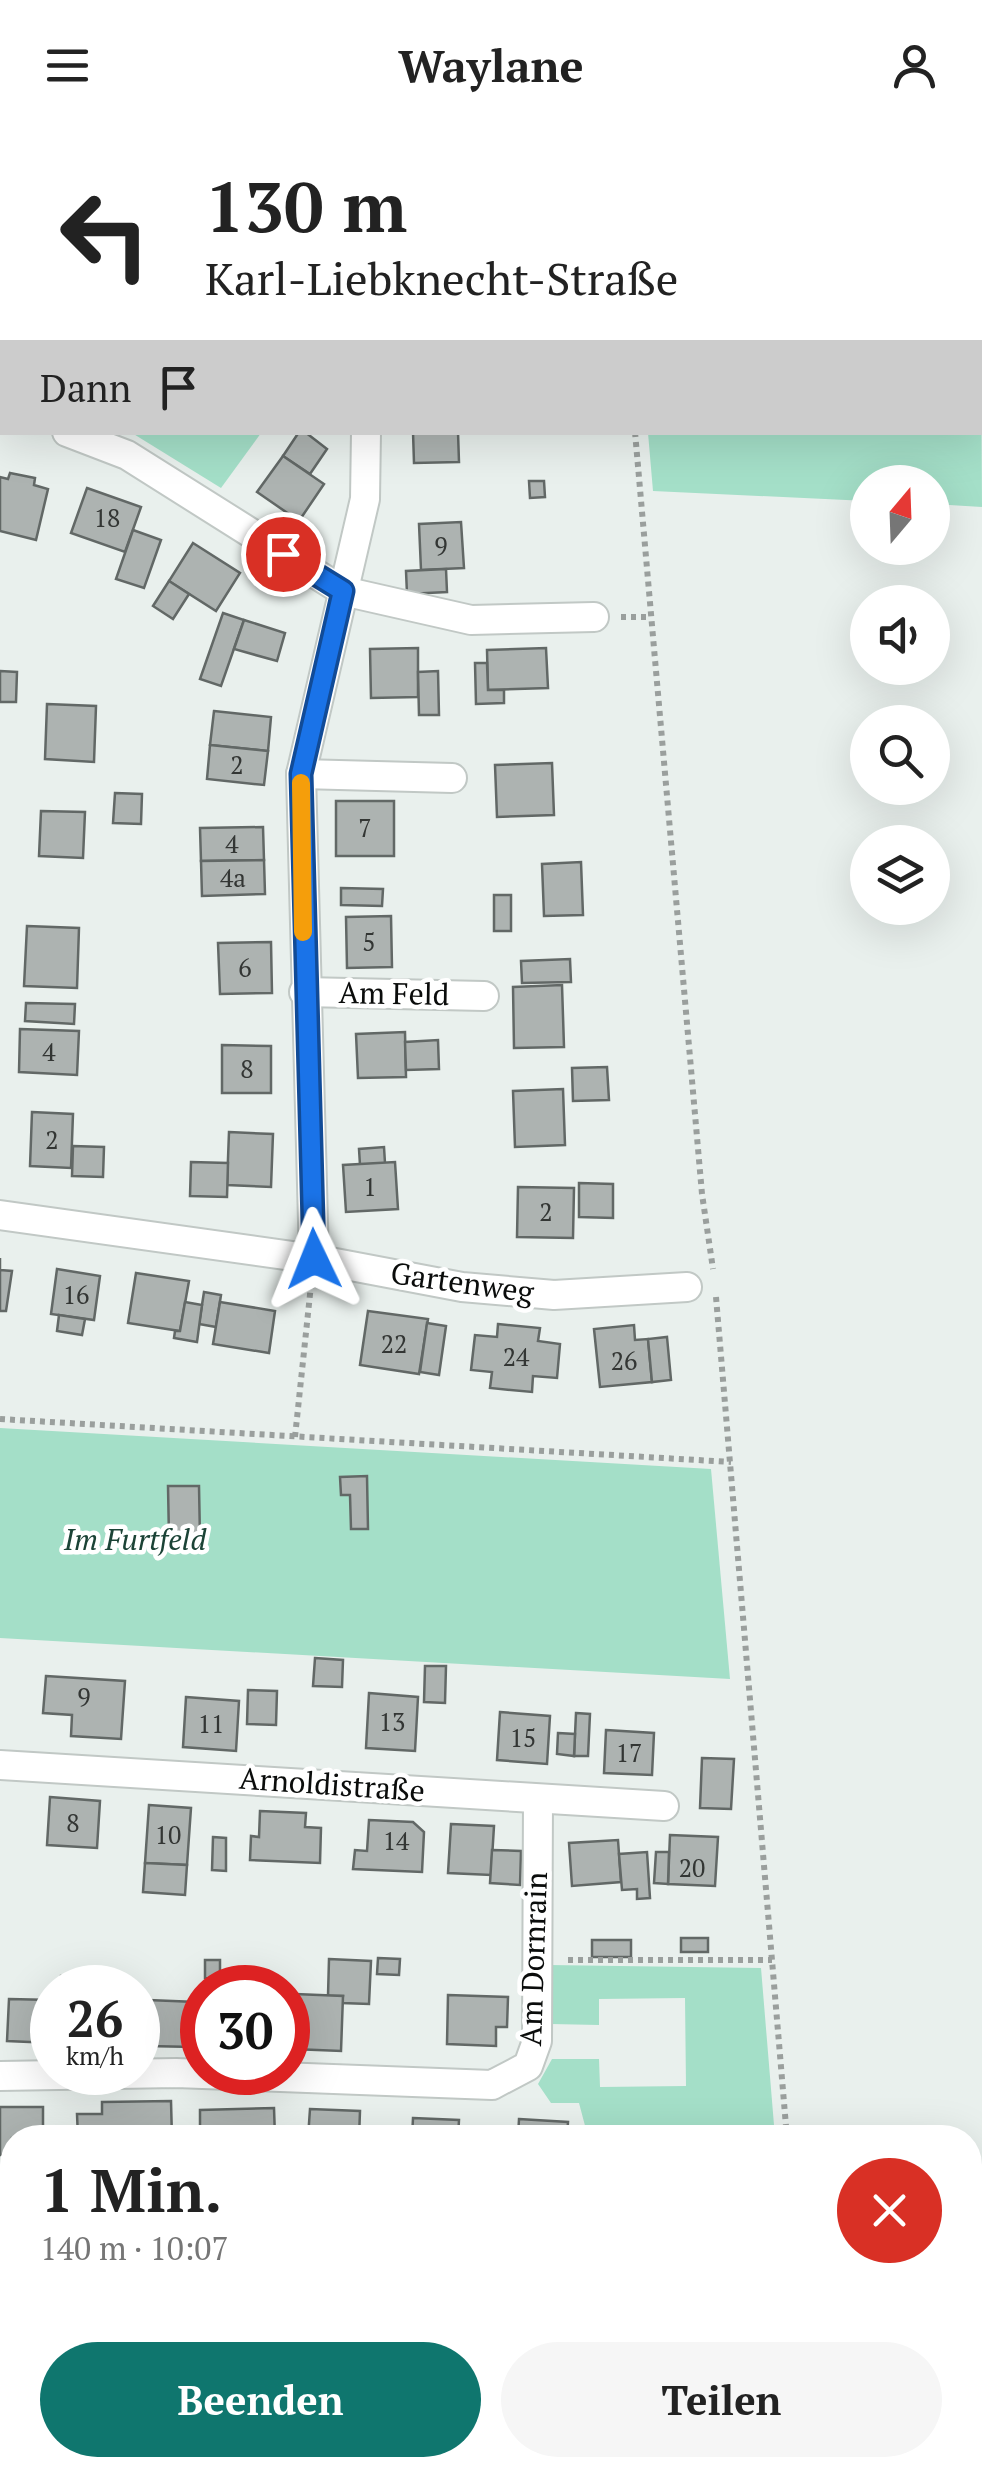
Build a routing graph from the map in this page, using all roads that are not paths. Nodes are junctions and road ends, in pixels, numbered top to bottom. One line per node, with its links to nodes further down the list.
1 (75, 435): 3 (street)
2 (366, 435): 3 (street)
3 (343, 591): 4 (street); 5 (street)
4 (594, 618)
5 (301, 774): 6 (street); 7 (street)
6 (452, 778)
7 (304, 992): 8 (street, Am Feld); 10 (street)
8 (484, 996)
9 (0, 1215): 10 (street, Gartenweg)
10 (314, 1259): 11 (street, Gartenweg)
11 (687, 1287)
12 (0, 1765): 13 (street, Arnoldistraße)
13 (538, 1800): 14 (street, Arnoldistraße); 15 (street, Am Dornrain)
14 (664, 1806)
15 (0, 2076)

